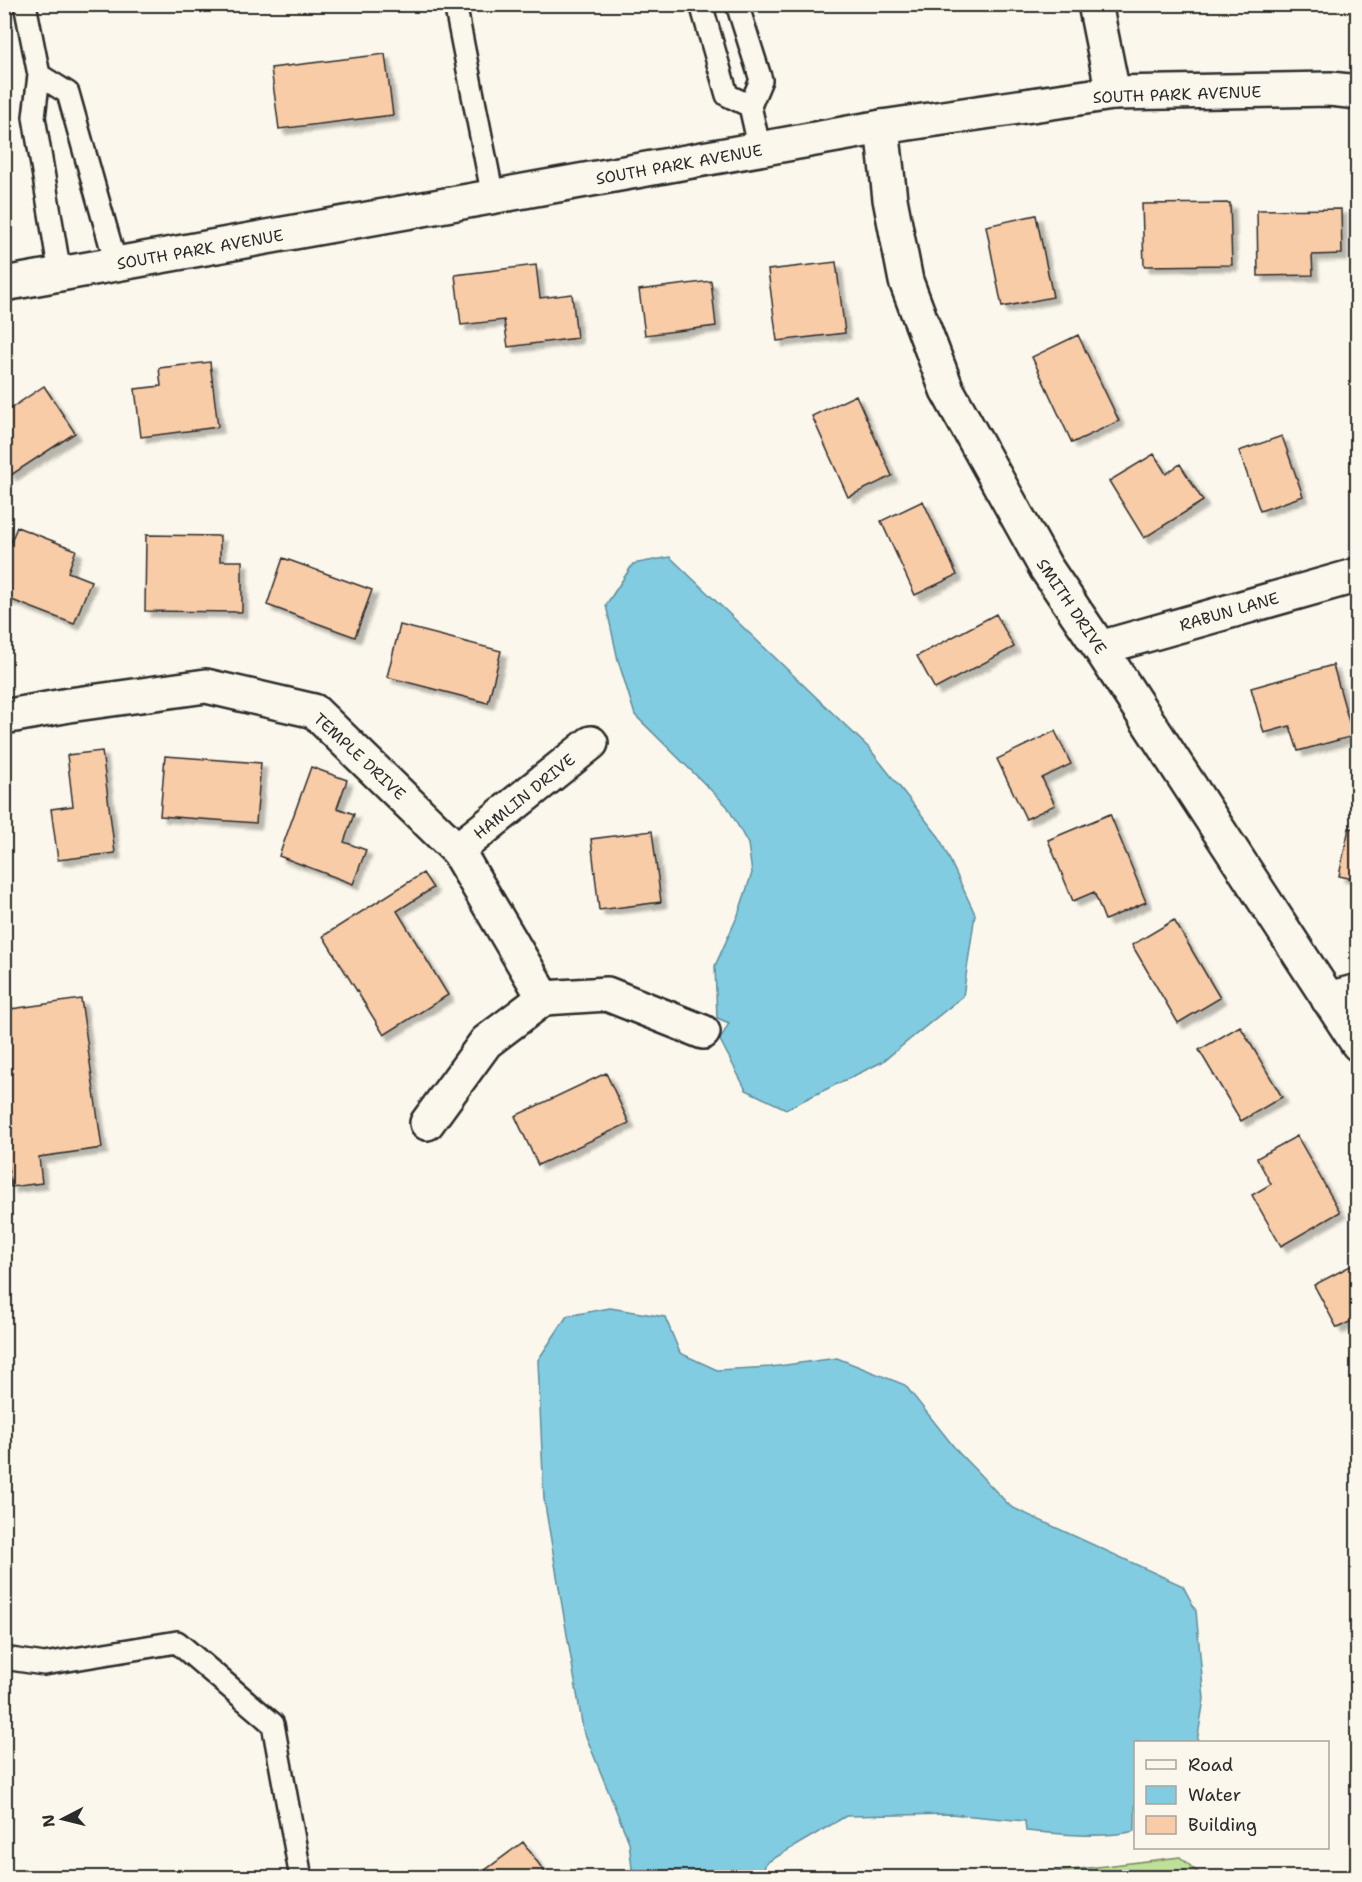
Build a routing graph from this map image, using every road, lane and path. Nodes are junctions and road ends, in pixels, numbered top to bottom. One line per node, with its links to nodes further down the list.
1 (25, 4): 6 (lane)
2 (455, 4): 12 (lane)
3 (701, 4): 9 (lane)
4 (737, 4): 9 (lane)
5 (1095, 4): 8 (street)
6 (39, 75): 13 (lane); 14 (lane)
7 (1358, 92): 8 (street, SOUTH PARK AVENUE)
8 (1113, 93): 10 (street, SOUTH PARK AVENUE)
9 (750, 106): 11 (lane)
10 (882, 127): 11 (street, SOUTH PARK AVENUE); 17 (street, SMITH DRIVE)
11 (760, 150): 12 (street, SOUTH PARK AVENUE)
12 (493, 197): 13 (street, SOUTH PARK AVENUE)
13 (116, 264): 14 (street, SOUTH PARK AVENUE)
14 (60, 274): 15 (street, SOUTH PARK AVENUE)
15 (4, 284)
16 (1358, 574): 17 (street, RABUN LANE)
17 (1100, 648): 21 (street, SMITH DRIVE)
18 (4, 717): 20 (street, TEMPLE DRIVE)
19 (591, 743): 20 (street, HAMLIN DRIVE)
20 (457, 850): 22 (street, TEMPLE DRIVE)
21 (1343, 995): 24 (street, SMITH DRIVE)
22 (544, 998): 23 (street); 25 (street)
23 (703, 1032)
24 (1358, 1044)
25 (427, 1123)
26 (4, 1658): 27 (lane)
27 (301, 1878)

